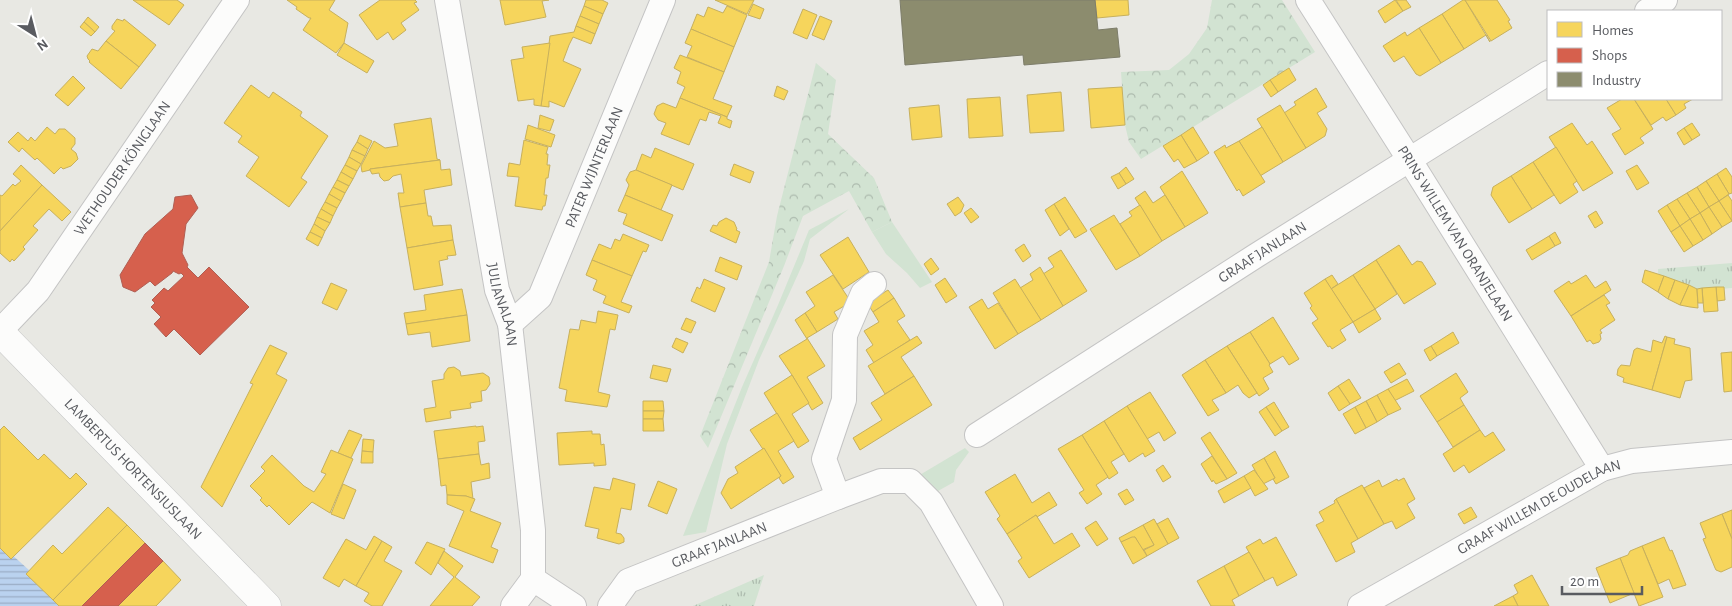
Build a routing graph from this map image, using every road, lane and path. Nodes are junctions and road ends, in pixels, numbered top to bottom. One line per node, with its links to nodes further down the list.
1 (237, 0): 11 (street, WETHOUDER KÖNIGLAAN)
2 (447, 0): 10 (street, JULIANALAAN)
3 (662, 0): 10 (street, PATER WIJNTERLAAN)
4 (1308, 0): 8 (street, PRINS WILLEM VAN ORANJELAAN)
5 (1665, 0): 6 (street)
6 (1649, 10)
7 (1547, 74): 8 (street, GRAAF JANLAAN)
8 (1409, 159): 12 (street, GRAAF JANLAAN); 14 (street, PRINS WILLEM VAN ORANJELAAN)
9 (874, 284): 15 (street)
10 (510, 324): 16 (street, JULIANALAAN)
11 (0, 332): 17 (street, LAMBERTUS HORTENSIUSLAAN)
12 (977, 435)
13 (1732, 452): 14 (street, GRAAF WILLEM DE OUDELAAN)
14 (1602, 469): 22 (street, GRAAF WILLEM DE OUDELAAN)
15 (838, 497): 20 (street, GRAAF JANLAAN); 21 (street, GRAAF JANLAAN)
16 (534, 579): 18 (street); 19 (street)
17 (267, 606)
18 (513, 606)
19 (574, 606)
20 (610, 606)
21 (991, 606)
22 (1360, 606)

